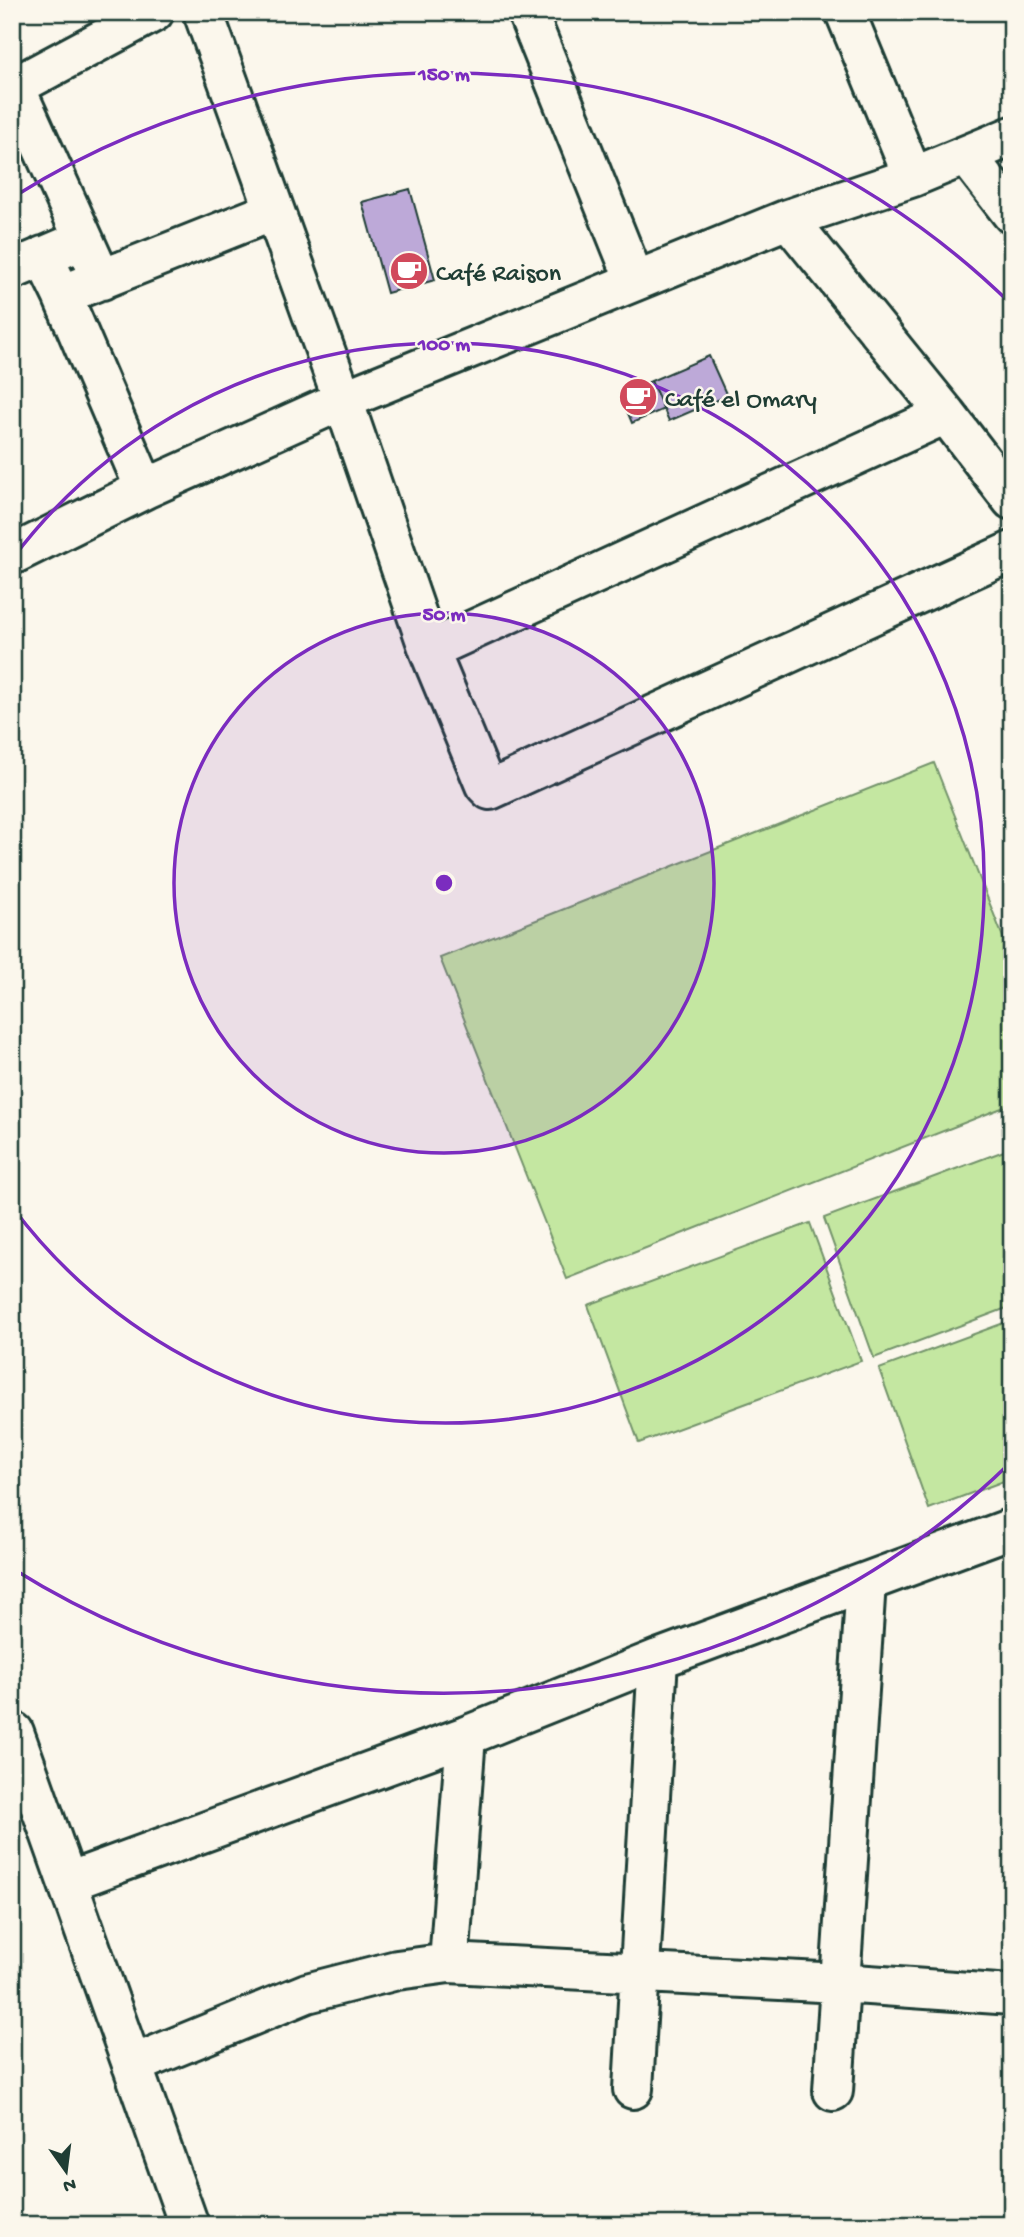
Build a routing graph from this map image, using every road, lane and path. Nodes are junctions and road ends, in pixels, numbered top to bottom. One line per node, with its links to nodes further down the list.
1 (154, 12): 5 (street)
2 (203, 12): 9 (street)
3 (527, 12): 15 (street)
4 (845, 12): 8 (street)
5 (14, 88): 12 (street)
6 (1012, 136): 7 (street)
7 (967, 156): 8 (street); 10 (street)
8 (913, 177): 11 (street)
9 (273, 211): 14 (street); 17 (street)
10 (1012, 215)
11 (788, 219): 15 (street); 18 (street)
12 (84, 239): 13 (street); 14 (street)
13 (28, 263): 16 (street)
14 (102, 280): 16 (street)
15 (635, 281): 17 (street)
16 (62, 295): 19 (street)
17 (343, 400): 19 (street); 23 (street)
18 (946, 414): 20 (street); 23 (street)
19 (145, 489): 22 (street)
20 (1012, 500)
21 (1012, 551): 23 (street)
22 (12, 555)
23 (429, 650)
24 (1012, 1528): 25 (street)
25 (866, 1582): 26 (street); 32 (street)
26 (658, 1659): 28 (street); 31 (street)
27 (14, 1732): 29 (street)
28 (466, 1736): 29 (street); 30 (street)
29 (68, 1882): 34 (street)
30 (449, 1963): 31 (street); 34 (street)
31 (639, 1973): 32 (street); 35 (street)
32 (839, 1983): 33 (street); 36 (street)
33 (1012, 1995)
34 (132, 2065): 37 (street)
35 (632, 2089)
36 (833, 2091)
37 (189, 2225)

